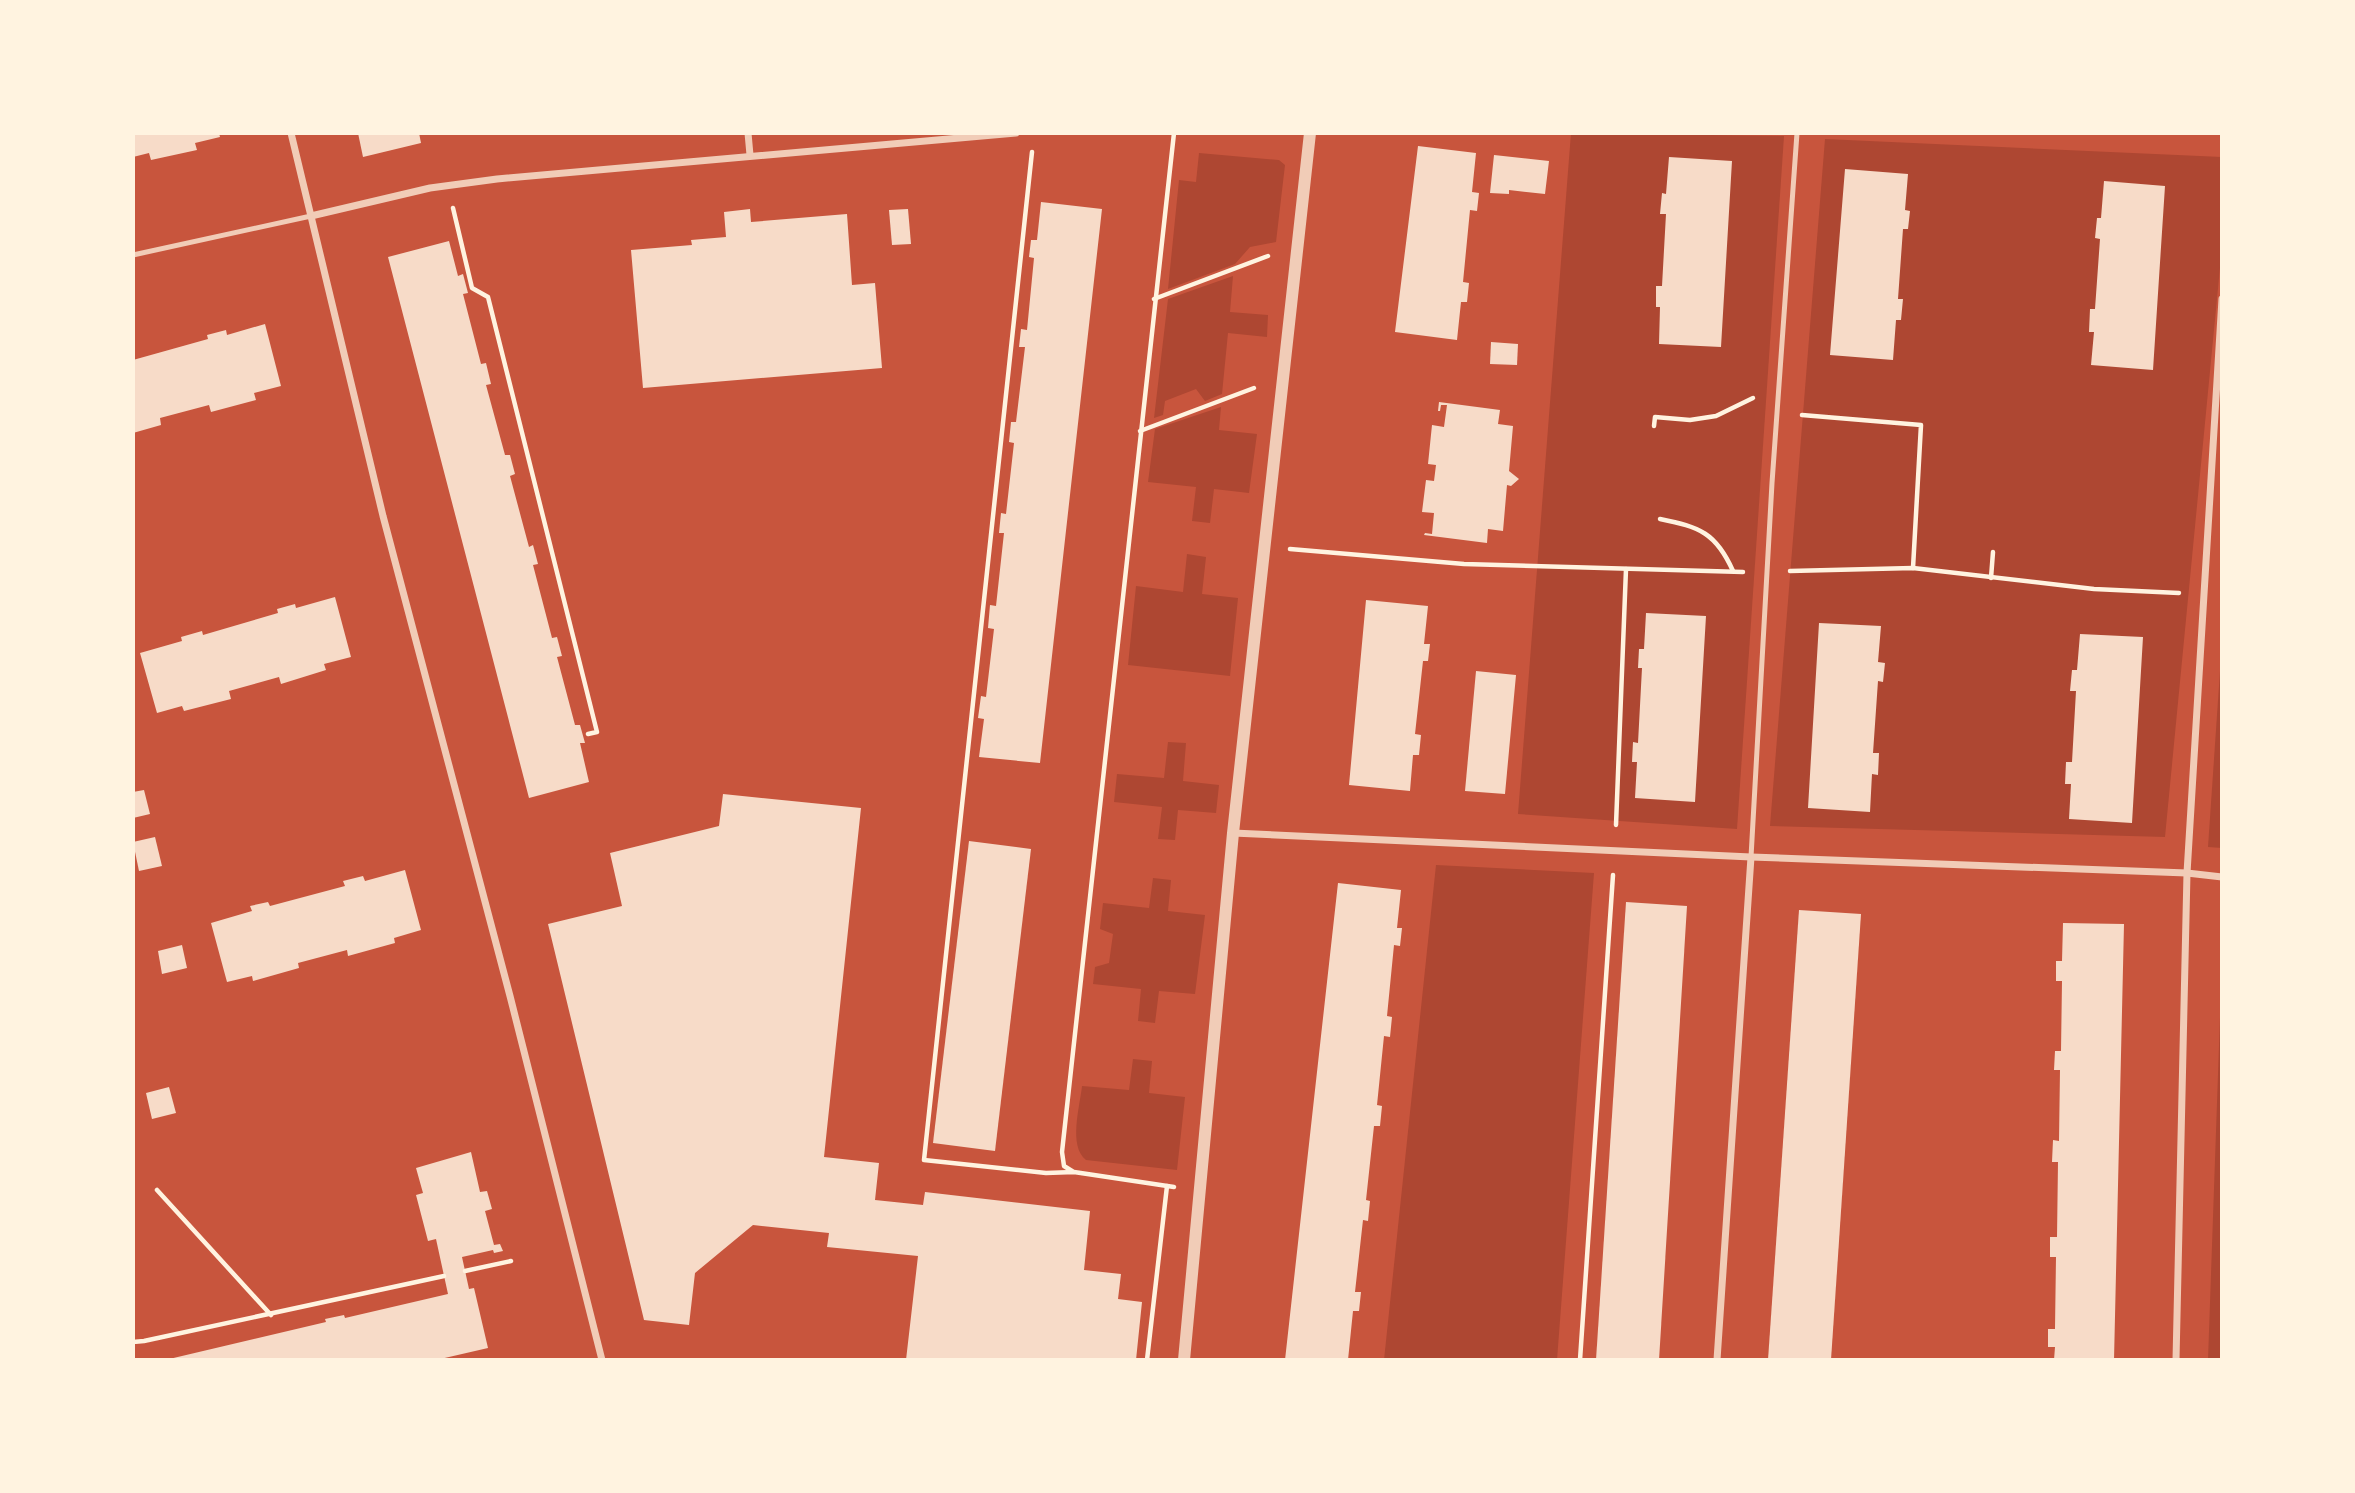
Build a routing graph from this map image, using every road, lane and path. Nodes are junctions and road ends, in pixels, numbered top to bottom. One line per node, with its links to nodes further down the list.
1 (291, 133): 10 (street)
2 (748, 133): 8 (street)
3 (1016, 133): 8 (street)
4 (1174, 133): 13 (path)
5 (1310, 133): 11 (street)
6 (1797, 133): 16 (lane)
7 (1032, 150): 32 (path)
8 (750, 155): 10 (street)
9 (452, 204): 26 (path)
10 (311, 216): 12 (lane); 41 (street)
11 (1298, 245): 13 (path); 15 (street)
12 (133, 255)
13 (1154, 299): 19 (path)
14 (2222, 299): 30 (street)
15 (1283, 377): 19 (path); 27 (street)
16 (1778, 396): 17 (lane); 18 (path)
17 (1776, 413): 22 (path); 29 (lane)
18 (1654, 426)
19 (1140, 431): 32 (path)
20 (1660, 519): 24 (path)
21 (1993, 552): 25 (path)
22 (1913, 568)
23 (1626, 569): 28 (path)
24 (1733, 571)
25 (1992, 578)
26 (588, 734)
27 (1233, 833): 28 (street); 35 (street)
28 (1615, 850): 29 (street); 44 (path)
29 (1751, 857): 30 (street); 45 (street)
30 (2187, 873): 31 (street); 46 (street)
31 (2222, 877)
32 (1074, 1172): 33 (path)
33 (1167, 1186): 35 (path); 42 (path)
34 (157, 1190): 39 (path)
35 (1199, 1190): 43 (street)
36 (511, 1261): 37 (path)
37 (465, 1271)
38 (444, 1276): 39 (path)
39 (271, 1315): 40 (path)
40 (133, 1342)
41 (602, 1360)
42 (1147, 1360)
43 (1184, 1360)
44 (1580, 1360)
45 (1717, 1360)
46 (2176, 1360)

